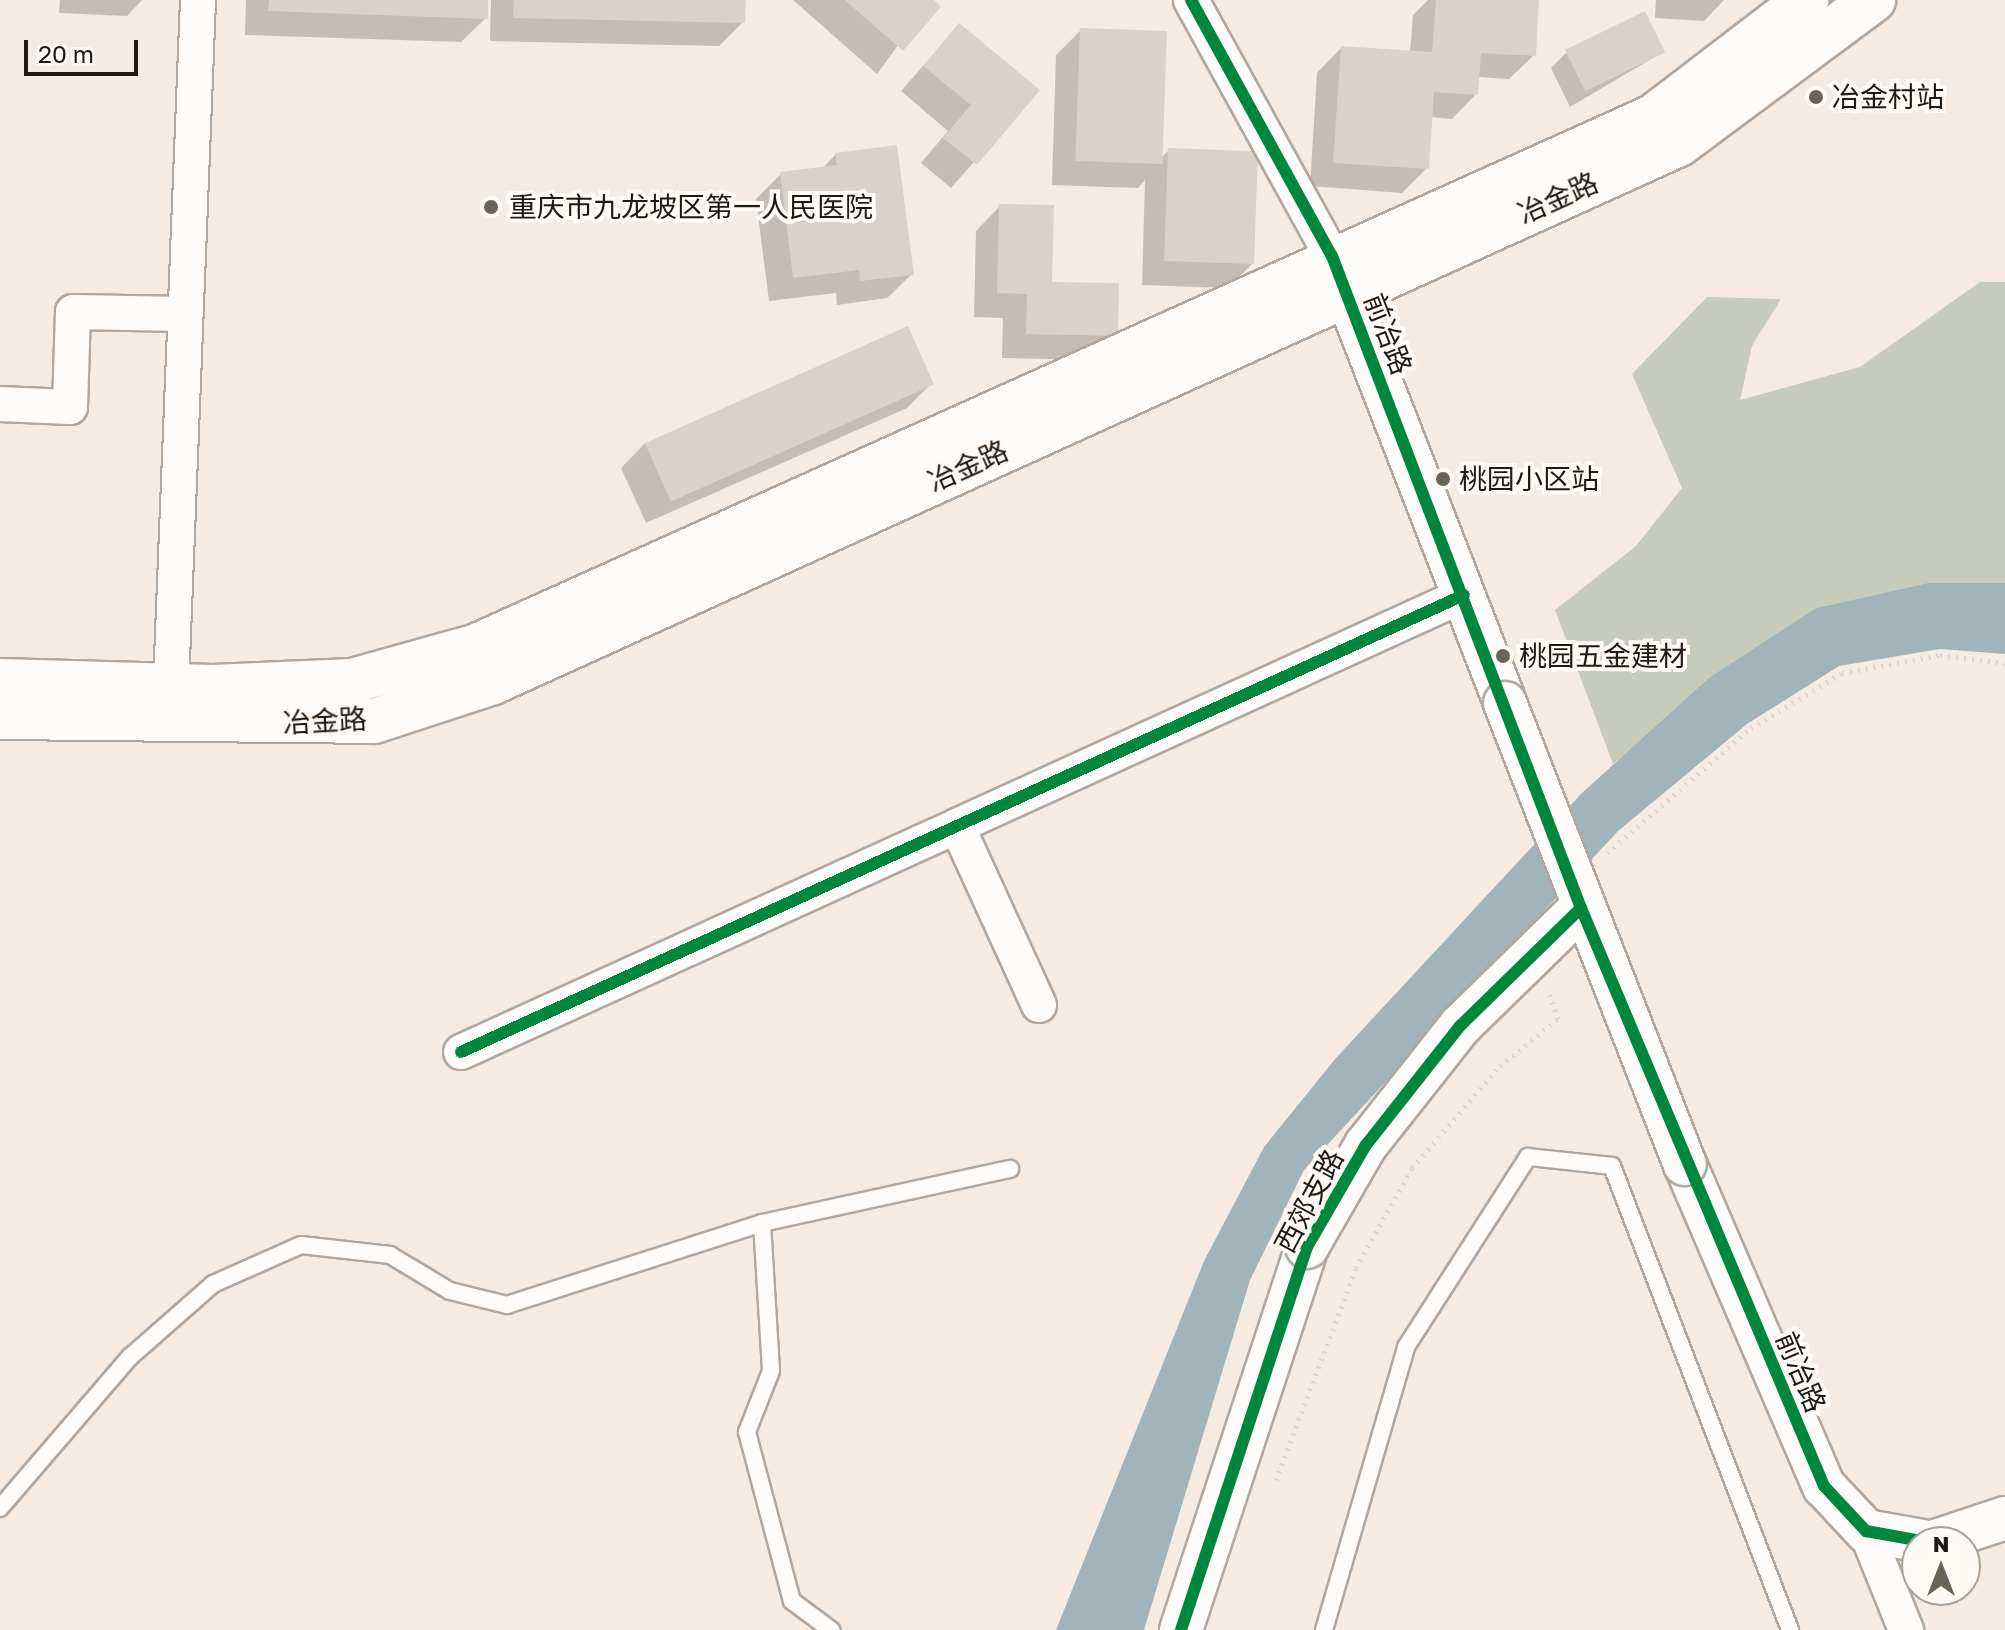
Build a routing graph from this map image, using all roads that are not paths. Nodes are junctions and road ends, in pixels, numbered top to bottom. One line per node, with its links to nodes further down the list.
1 (198, 0): 6 (street)
2 (1191, 0): 5 (street, 前冶路)
3 (1806, 0): 5 (main road, 冶金路)
4 (1873, 0): 5 (main road, 冶金路)
5 (1339, 275): 8 (street, 前冶路); 10 (main road, 冶金路)
6 (185, 314): 7 (street); 10 (street)
7 (0, 404)
8 (1464, 595): 12 (street); 13 (street, 前冶路, bridge)
9 (0, 681): 10 (main road, 冶金路)
10 (170, 704): 11 (main road, 冶金路)
11 (0, 717)
12 (957, 826): 14 (street); 15 (street)
13 (1581, 908): 21 (street, 前冶路, bridge); 24 (street, 西郊支路, bridge)
14 (1039, 1005)
15 (461, 1052)
16 (1010, 1169): 17 (lane)
17 (762, 1223): 18 (lane); 23 (lane)
18 (0, 1508)
19 (2005, 1518): 20 (street)
20 (1980, 1526)
21 (1866, 1531): 22 (street); 27 (street)
22 (1901, 1537)
23 (831, 1630)
24 (1181, 1630)
25 (1324, 1630): 26 (lane)
26 (1790, 1630)
27 (1906, 1630)

